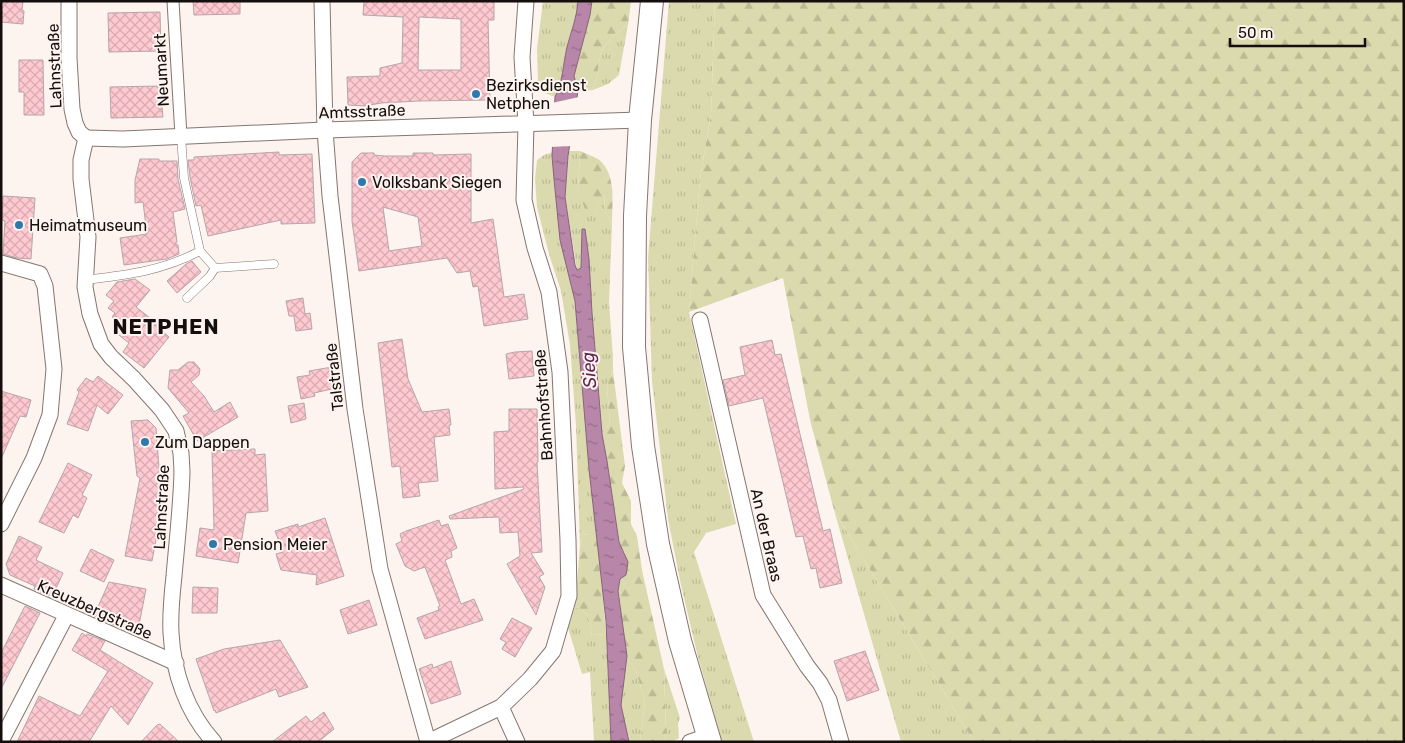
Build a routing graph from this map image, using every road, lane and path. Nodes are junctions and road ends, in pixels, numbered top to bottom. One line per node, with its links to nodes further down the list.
1 (69, 1): 10 (street, Lahnstraße)
2 (173, 1): 9 (street, Neumarkt)
3 (322, 1): 8 (street, Talstraße)
4 (526, 1): 7 (street, Bahnhofstraße)
5 (652, 1): 6 (main road)
6 (640, 120): 7 (street, Amtsstraße); 23 (main road)
7 (533, 124): 8 (street, Amtsstraße); 22 (street, Bahnhofstraße)
8 (325, 130): 9 (street, Amtsstraße); 26 (street, Talstraße)
9 (181, 136): 10 (street, Amtsstraße); 11 (lane)
10 (86, 138): 15 (street, Lahnstraße)
11 (200, 251): 14 (lane); 15 (lane)
12 (1, 263): 18 (street)
13 (274, 264): 14 (lane)
14 (215, 268): 16 (lane)
15 (85, 280): 21 (street, Lahnstraße)
16 (187, 298)
17 (700, 320): 28 (street, An der Braas)
18 (1, 524)
19 (1, 586): 20 (street, Kreuzbergstraße)
20 (66, 616): 21 (street, Kreuzbergstraße); 24 (street)
21 (176, 663): 25 (street, Lahnstraße)
22 (501, 707): 26 (street, Bahnhofstraße); 27 (street)
23 (703, 740)
24 (1, 741)
25 (214, 742)
26 (428, 742)
27 (517, 742)
28 (841, 742)

